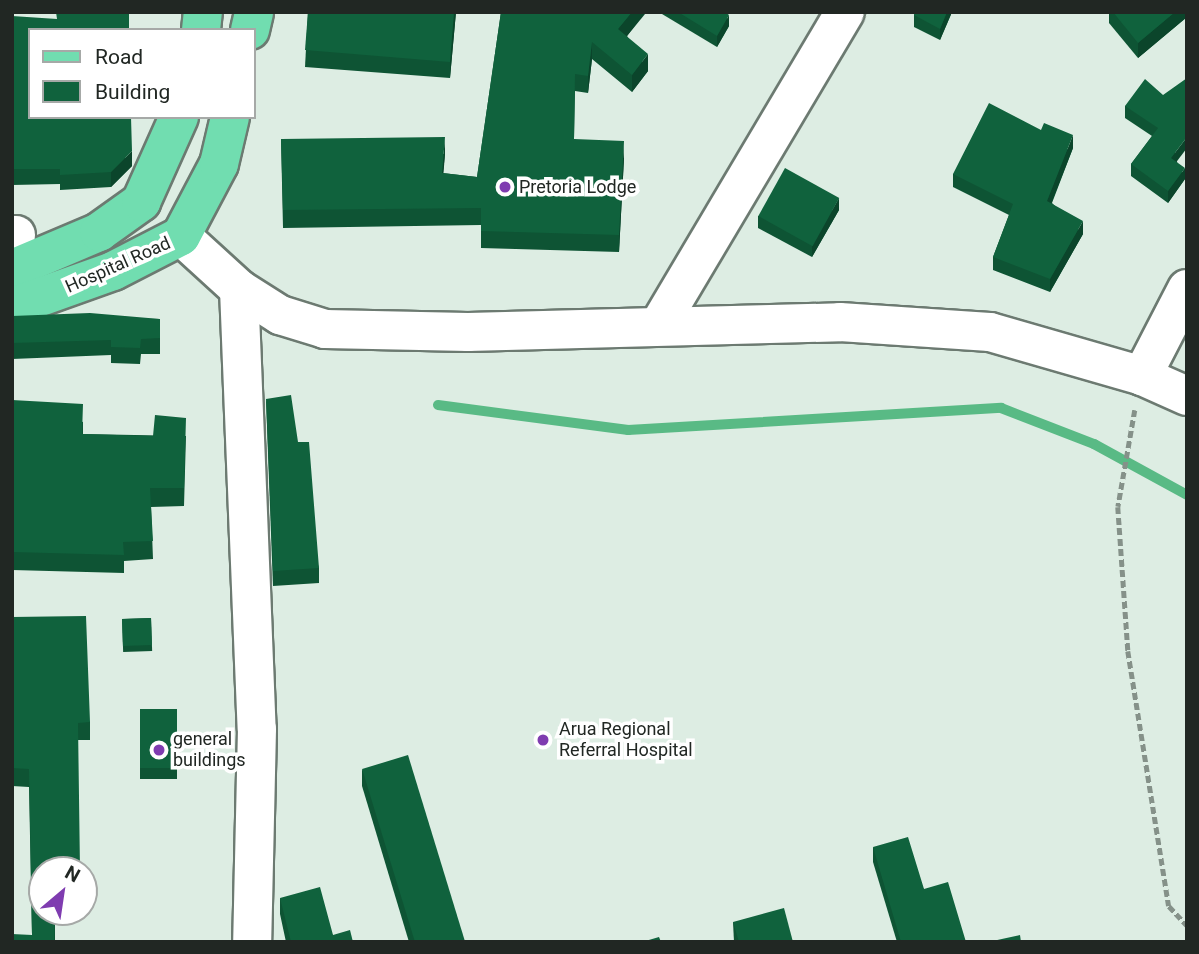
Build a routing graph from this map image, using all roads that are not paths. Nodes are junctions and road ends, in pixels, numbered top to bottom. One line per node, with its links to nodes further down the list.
1 (845, 12): 9 (street)
2 (178, 119): 5 (main road)
3 (230, 119): 4 (main road, Hospital Road)
4 (181, 236): 6 (street); 8 (main road, Hospital Road)
5 (14, 247)
6 (239, 289): 9 (street); 12 (street)
7 (1187, 289): 10 (street)
8 (12, 307)
9 (659, 325): 10 (street)
10 (1142, 376): 11 (street)
11 (1187, 396)
12 (252, 942)

